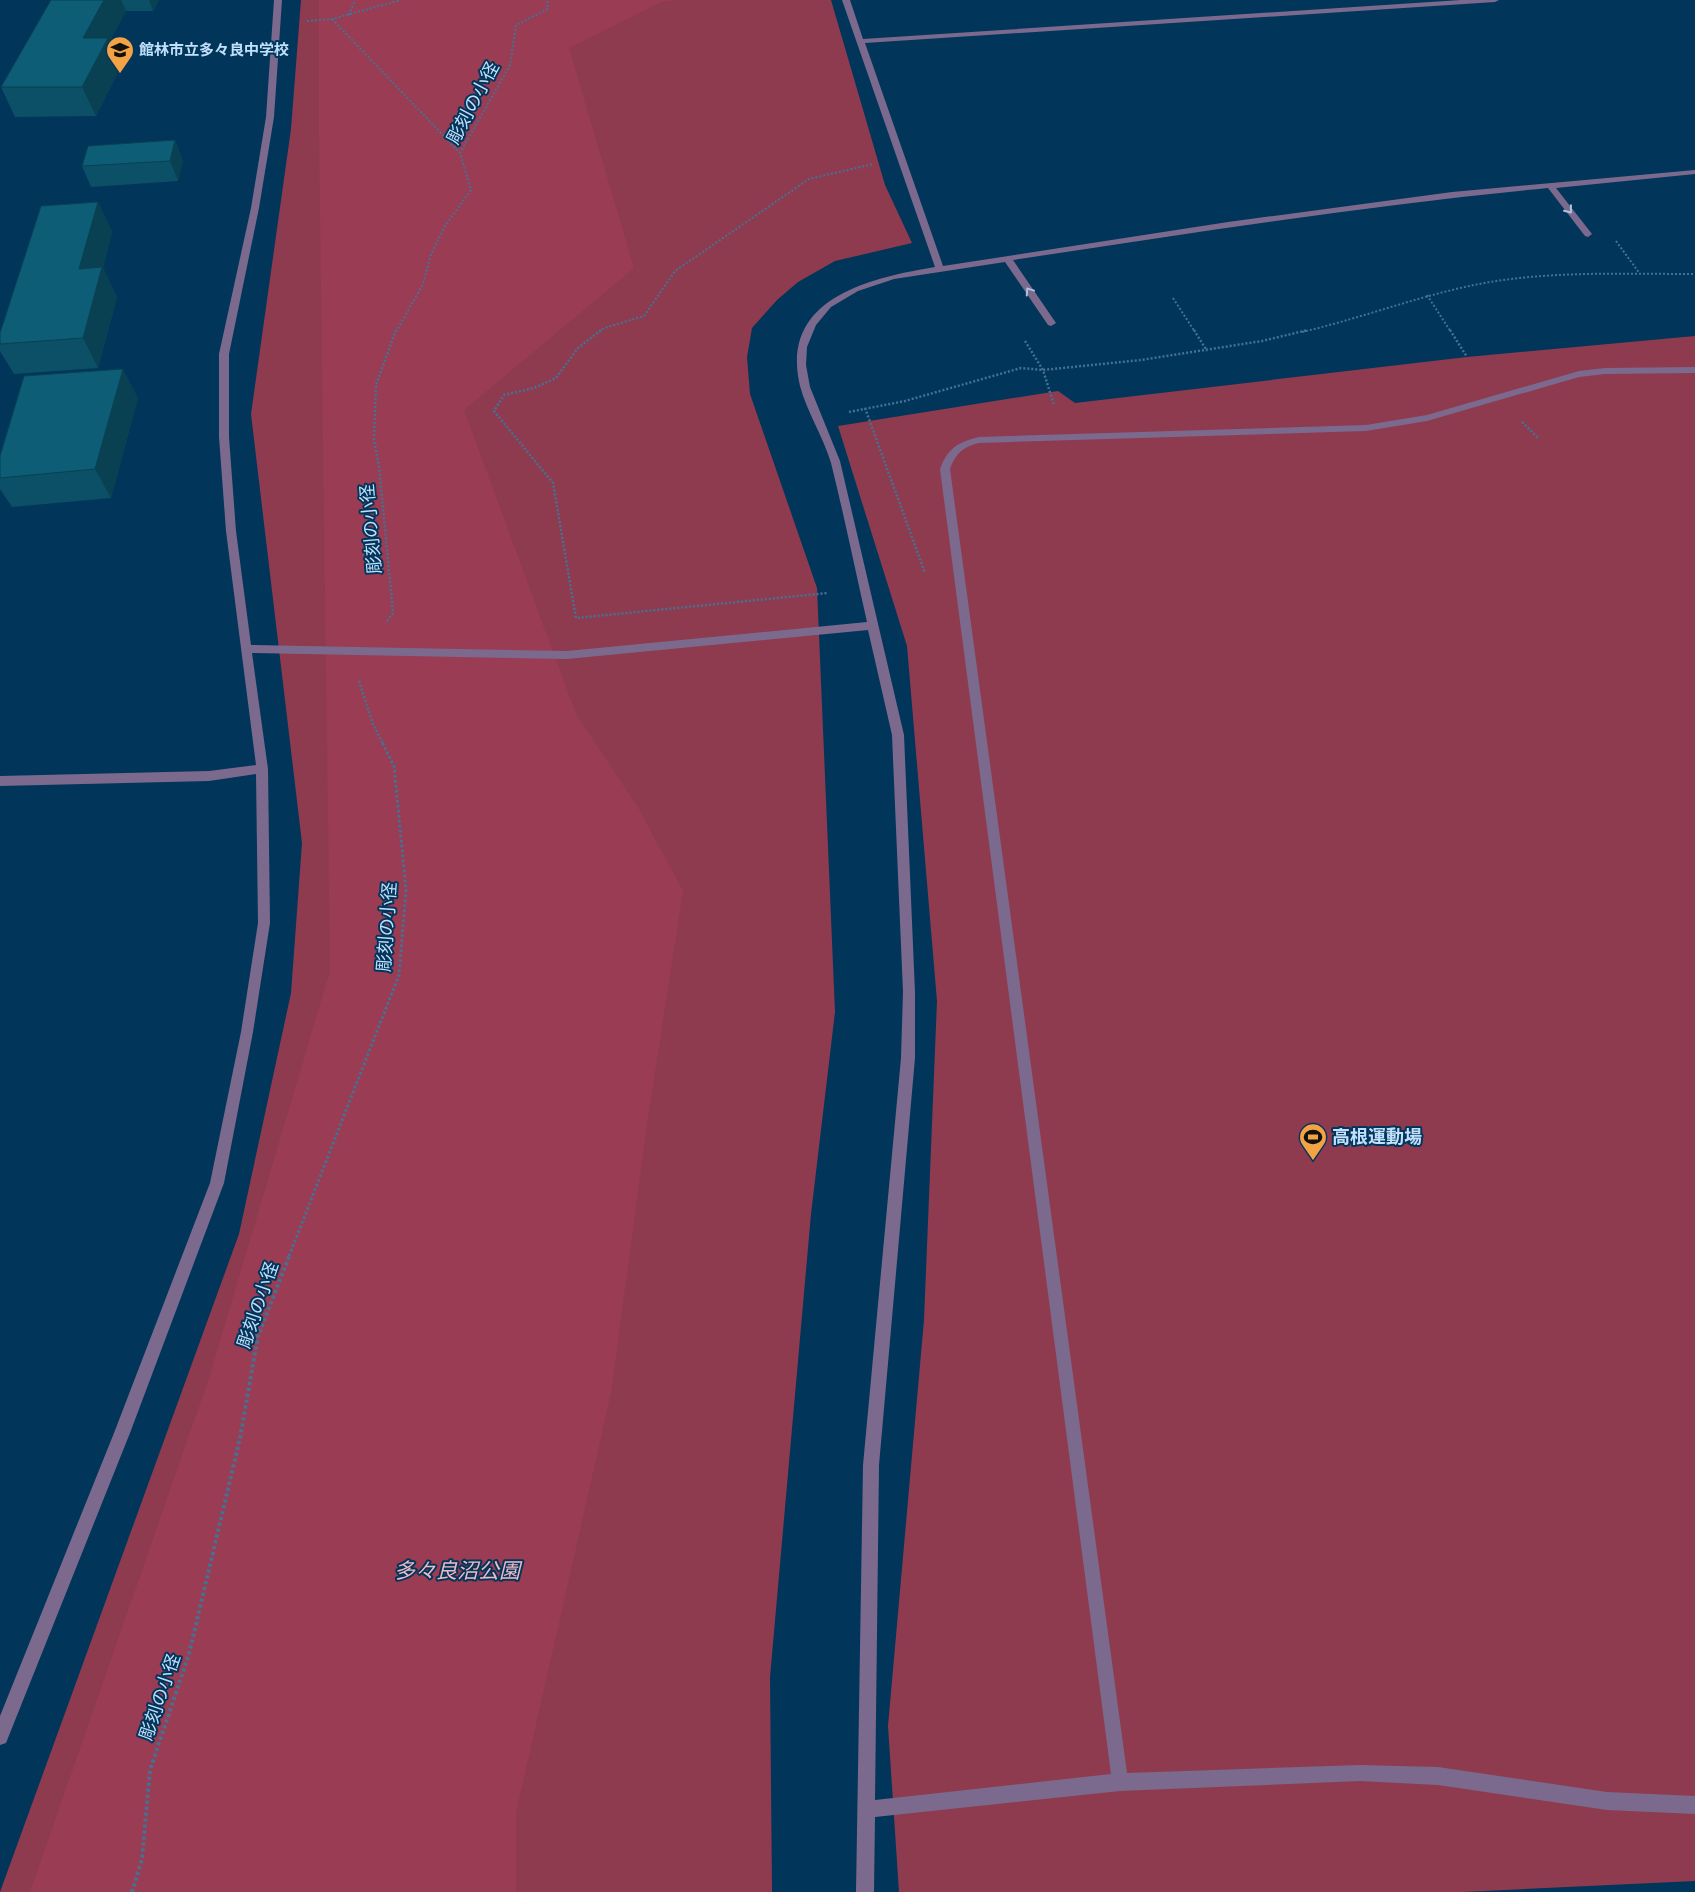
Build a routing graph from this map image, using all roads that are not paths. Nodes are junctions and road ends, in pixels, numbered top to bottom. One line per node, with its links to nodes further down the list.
1 (278, 0): 13 (street)
2 (846, 0): 4 (street)
3 (1495, 0): 4 (street)
4 (860, 41): 9 (street)
5 (1695, 172): 6 (street)
6 (1550, 186): 7 (street, one-way to 7); 8 (street)
7 (1588, 234)
8 (1008, 259): 9 (street); 10 (street, one-way to 8)
9 (940, 269): 12 (street)
10 (1051, 323)
11 (1695, 370): 17 (street)
12 (874, 625): 13 (street); 19 (street)
13 (246, 649): 14 (street)
14 (262, 769): 15 (street); 16 (street)
15 (0, 781)
16 (0, 1737)
17 (1120, 1782): 18 (street); 19 (street)
18 (1695, 1805)
19 (867, 1809): 20 (street)
20 (866, 1892)

